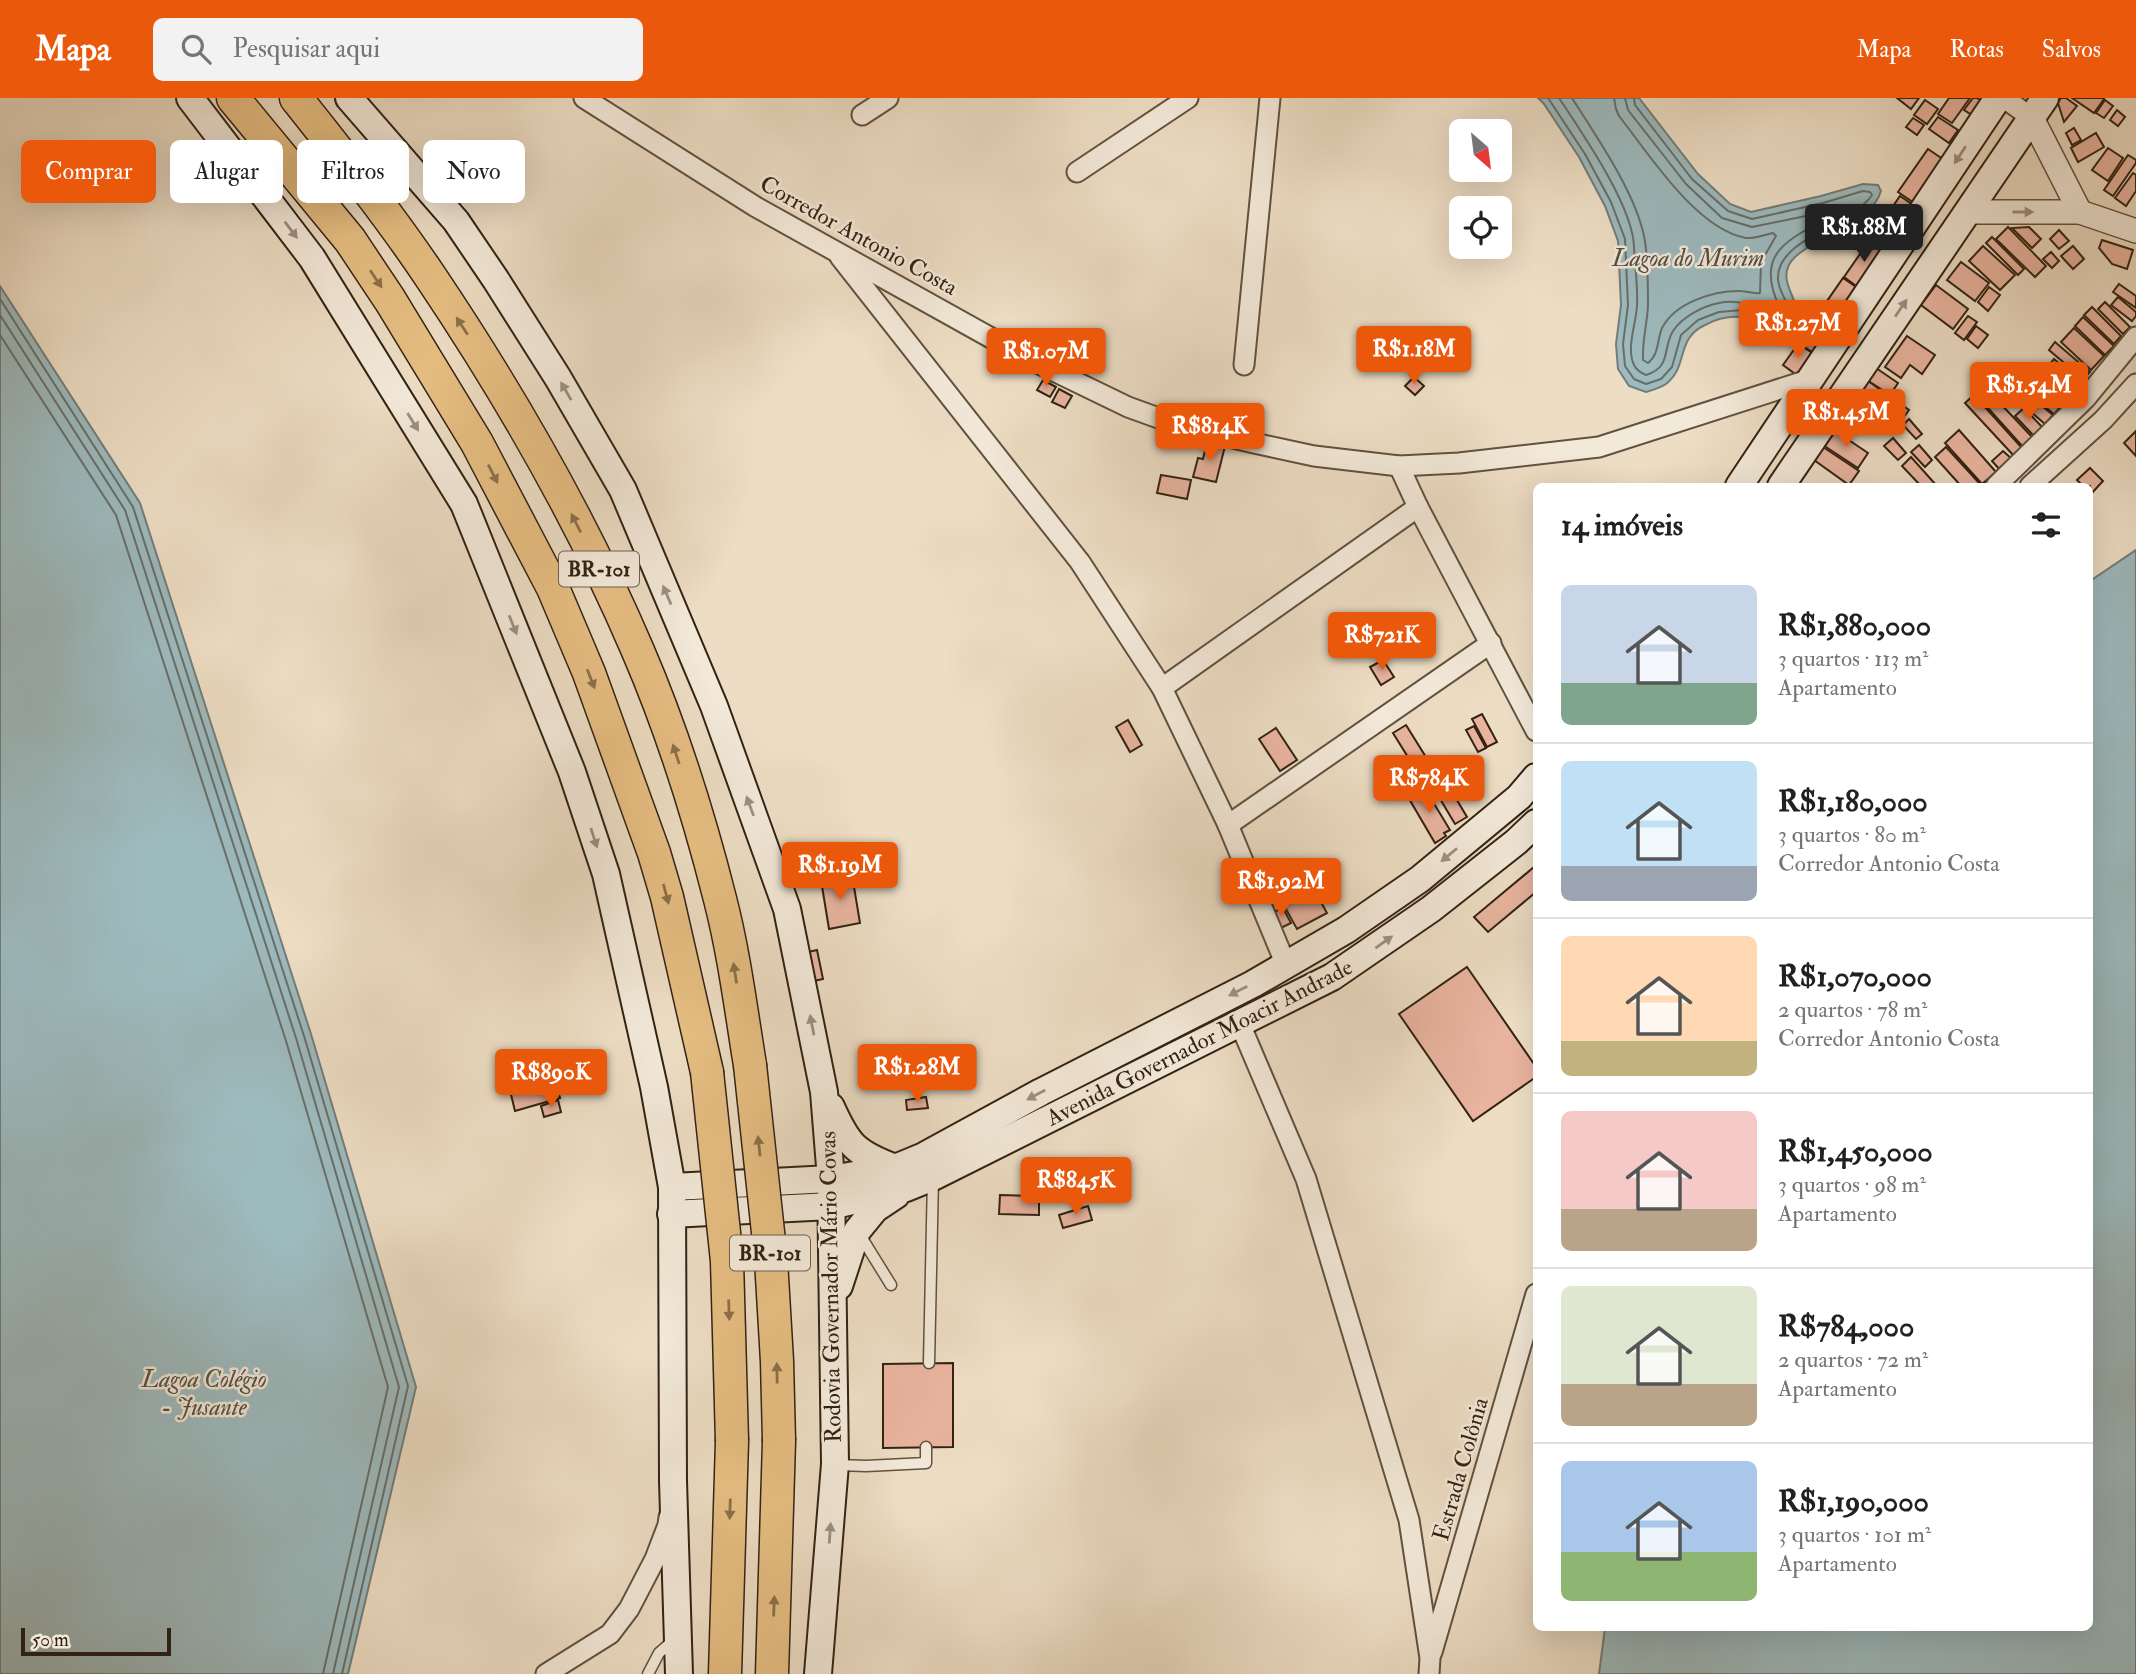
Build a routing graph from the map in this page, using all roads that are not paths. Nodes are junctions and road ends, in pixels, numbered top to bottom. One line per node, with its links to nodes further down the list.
1 (190, 98): 40 (main road, one-way to 40)
2 (233, 98): 56 (highway, BR-101, one-way to 56, bridge)
3 (296, 98): 57 (highway, BR-101, one-way to 3, bridge)
4 (349, 98): 36 (main road, Rodovia Governador Mário Covas / BR-101, one-way to 4)
5 (584, 98): 17 (street, Corredor Antonio Costa)
6 (888, 98): 12 (street)
7 (1188, 98): 13 (street)
8 (1269, 98): 19 (street)
9 (1998, 98): 20 (main road, one-way to 20)
10 (2004, 98): 11 (street)
11 (2038, 108): 14 (main road); 15 (street)
12 (862, 115)
13 (1077, 172)
14 (1967, 212): 15 (street, one-way to 15); 24 (main road, one-way to 14)
15 (2080, 212): 16 (street)
16 (2136, 231)
17 (835, 251): 22 (street, Corredor Antonio Costa); 29 (street)
18 (2136, 337): 25 (street)
19 (1244, 365)
20 (1811, 379): 22 (street, Corredor Antonio Costa); 23 (main road)
21 (2136, 384): 26 (street)
22 (1399, 466): 27 (street)
23 (1741, 483)
24 (1782, 483)
25 (1999, 483)
26 (2033, 483)
27 (1418, 507): 28 (street); 29 (street)
28 (1491, 643): 30 (street); 32 (street)
29 (1162, 688): 32 (street)
30 (1533, 725)
31 (1533, 781): 34 (main road, Avenida Governador Moacir Andrade, one-way to 34)
32 (1228, 825): 34 (street)
33 (1533, 825): 35 (main road, Avenida Governador Moacir Andrade, one-way to 33)
34 (1286, 965): 37 (main road, Avenida Governador Moacir Andrade, one-way to 37)
35 (1240, 1024): 37 (main road, Avenida Governador Moacir Andrade); 52 (street)
36 (824, 1092): 38 (main road); 39 (main road, Rodovia Governador Mário Covas / BR-101)
37 (929, 1167): 38 (main road, Avenida Governador Moacir Andrade); 47 (lane)
38 (900, 1178): 39 (main road, Avenida Governador Moacir Andrade); 41 (main road, Avenida Governador Moacir Andrade); 43 (main road)
39 (831, 1179): 40 (main road, Avenida Governador Moacir Andrade); 41 (main road, Rodovia Governador Mário Covas / BR-101)
40 (672, 1187): 42 (main road)
41 (831, 1206): 42 (main road, Avenida Governador Moacir Andrade); 45 (main road, Rodovia Governador Mário Covas / BR-101)
42 (671, 1214): 50 (main road)
43 (857, 1231): 44 (lane); 45 (main road)
44 (891, 1286)
45 (833, 1301): 49 (main road, Rodovia Governador Mário Covas / BR-101)
46 (1533, 1304): 52 (street, Estrada Colônia)
47 (929, 1363)
48 (926, 1447): 49 (lane)
49 (835, 1464): 58 (main road, Rodovia Governador Mário Covas / BR-101, one-way to 49)
50 (673, 1481): 51 (main road); 53 (street)
51 (677, 1637): 54 (lane); 55 (main road)
52 (1429, 1666)
53 (546, 1674)
54 (648, 1674)
55 (679, 1674)
56 (725, 1674)
57 (772, 1674)
58 (818, 1674)

